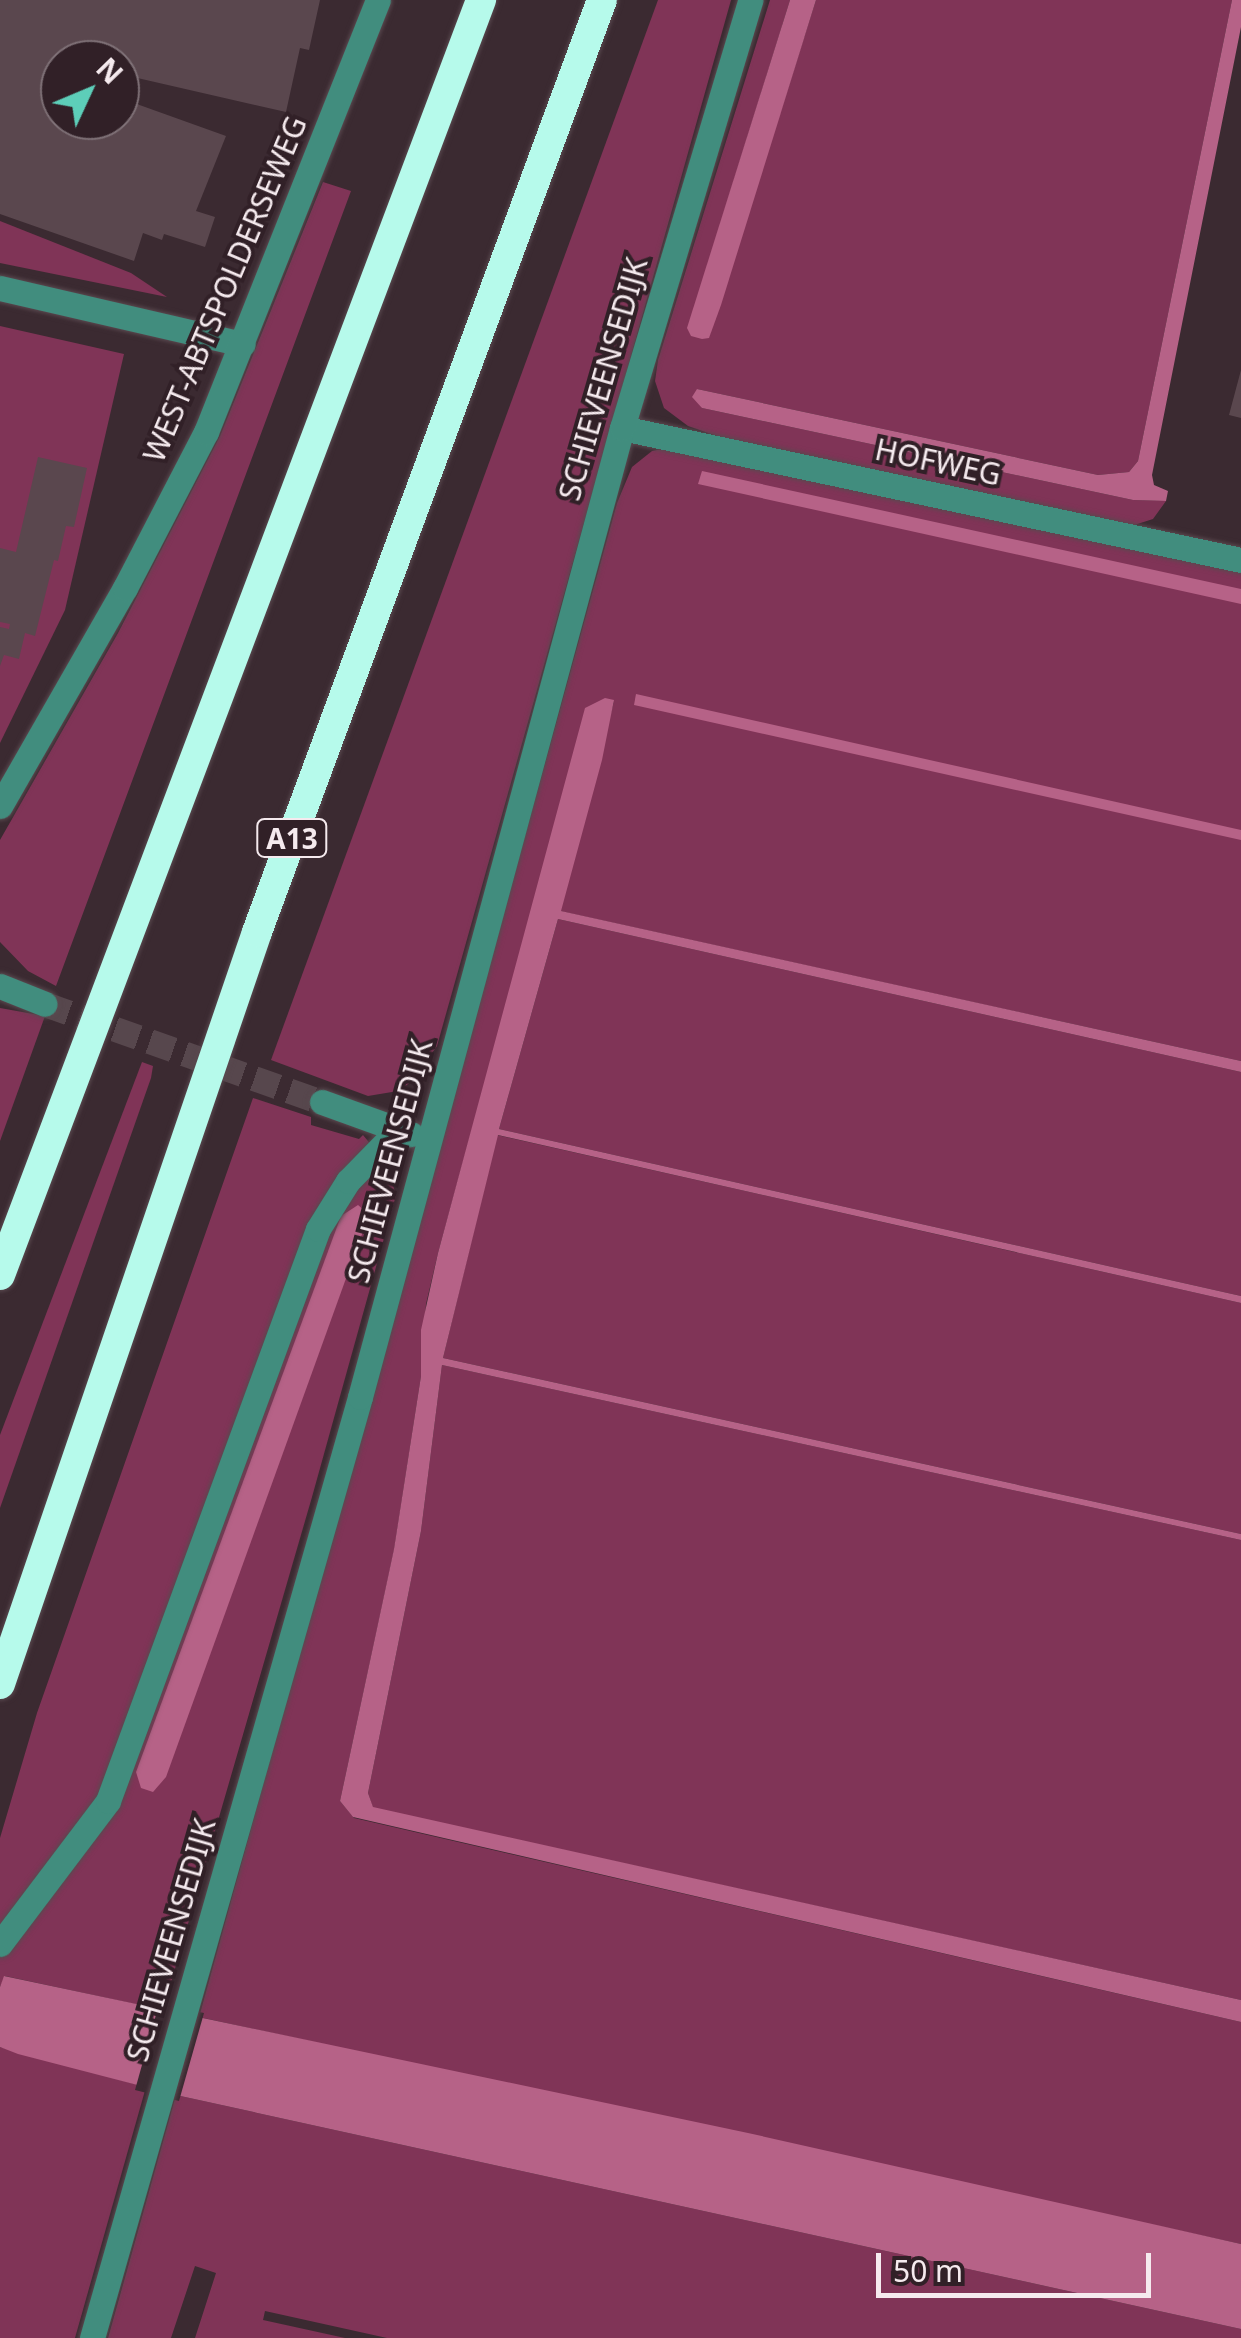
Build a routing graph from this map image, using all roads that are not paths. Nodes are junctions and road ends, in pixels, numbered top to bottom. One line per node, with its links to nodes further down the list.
1 (378, 0): 6 (street, WEST-ABTSPOLDERSEWEG)
2 (481, 0): 15 (highway)
3 (602, 0): 16 (highway, A13)
4 (750, 0): 7 (street, SCHIEVEENSEDIJK)
5 (0, 288): 6 (street)
6 (243, 344): 9 (street, WEST-ABTSPOLDERSEWEG)
7 (622, 428): 8 (street, HOFWEG); 14 (street, SCHIEVEENSEDIJK)
8 (1241, 560)
9 (0, 806)
10 (0, 986): 11 (street)
11 (44, 1004)
12 (322, 1102): 13 (street)
13 (398, 1130): 14 (street); 17 (street)
14 (430, 1141): 18 (street, SCHIEVEENSEDIJK)
15 (0, 1275)
16 (0, 1683)
17 (0, 1944)
18 (92, 2338)

